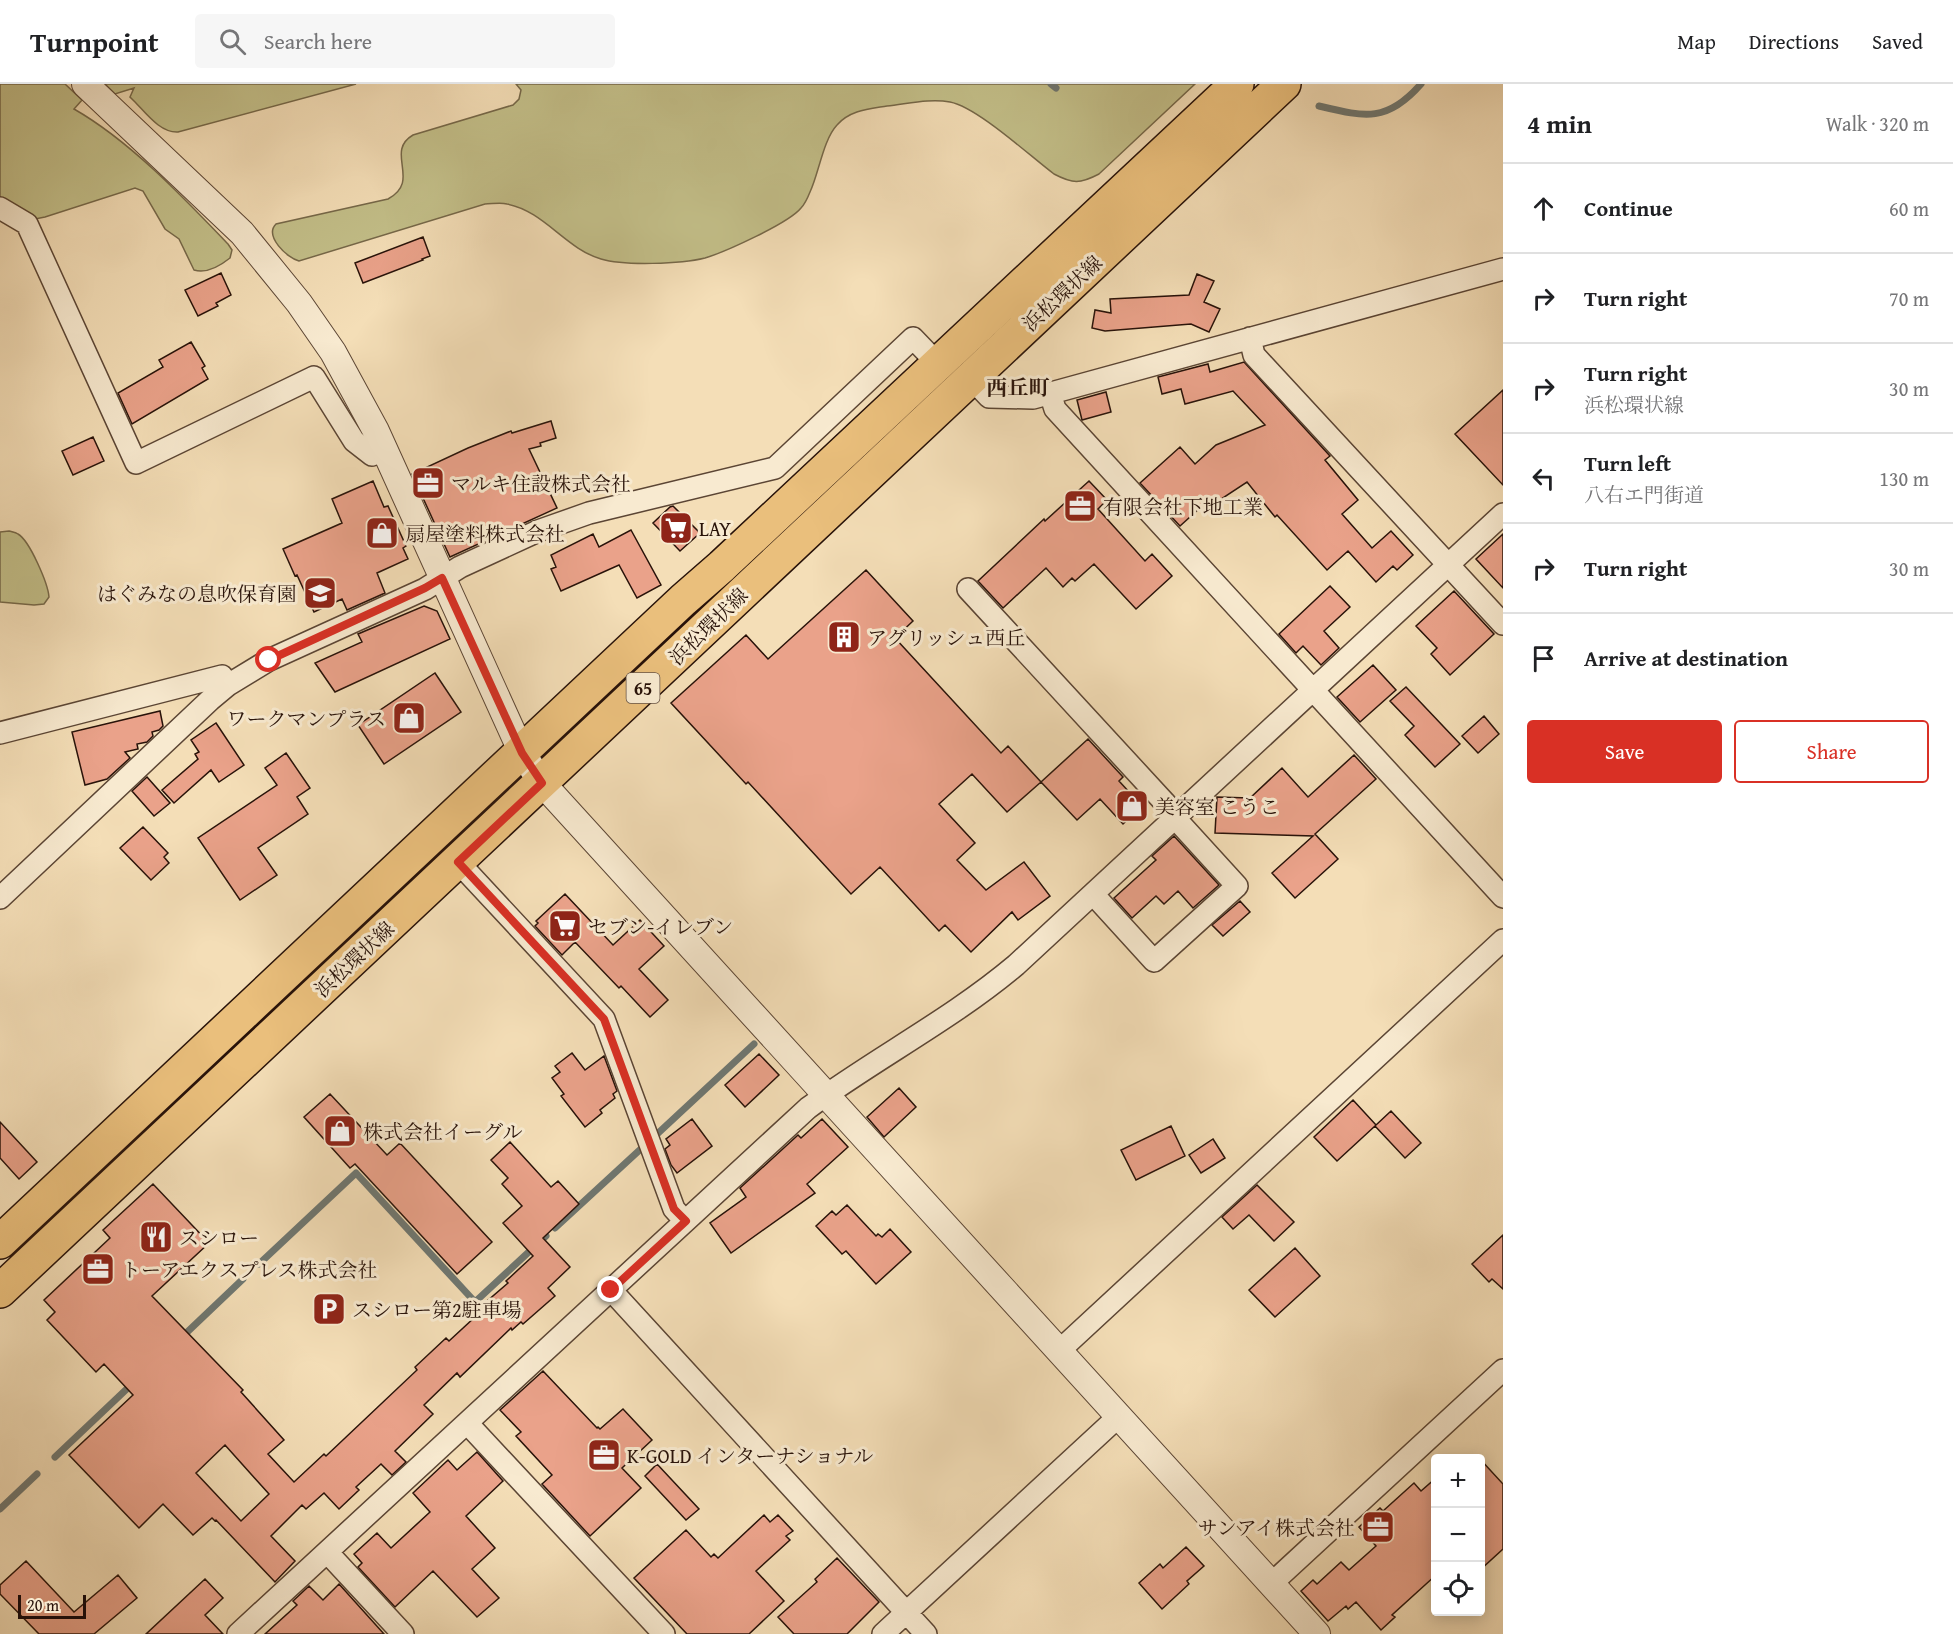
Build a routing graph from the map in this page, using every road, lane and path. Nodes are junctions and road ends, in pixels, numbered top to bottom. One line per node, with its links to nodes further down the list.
1 (85, 84): 10 (street)
2 (1237, 84): 7 (main road, 浜松環状線 / 65)
3 (1284, 84): 8 (main road, 浜松環状線 / 65)
4 (0, 208): 10 (street)
5 (1503, 269): 6 (street)
6 (1250, 338): 9 (street); 12 (street)
7 (938, 364): 13 (street); 19 (main road, 浜松環状線 / 65)
8 (971, 378): 9 (street); 20 (main road, 浜松環状線 / 65)
9 (1050, 393): 17 (street)
10 (384, 450): 13 (street)
11 (1503, 514): 12 (street)
12 (1448, 565): 15 (street); 17 (street)
13 (442, 578): 16 (street); 19 (street)
14 (968, 589): 21 (street)
15 (1503, 624)
16 (228, 685): 18 (street); 25 (street)
17 (1313, 690): 21 (street); 24 (street)
18 (0, 733)
19 (522, 753): 20 (street); 29 (main road, 浜松環状線 / 65)
20 (542, 783): 22 (main road, 浜松環状線 / 65); 27 (street)
21 (1176, 817): 23 (street); 23 (street)
22 (458, 862): 28 (street); 30 (main road, 浜松環状線 / 65)
23 (1093, 894): 27 (street)
24 (1503, 897)
25 (0, 898)
26 (1503, 940): 33 (street)
27 (826, 1095): 28 (street); 33 (street)
28 (686, 1221): 31 (street)
29 (0, 1242): 30 (street)
30 (25, 1268): 32 (main road, 浜松環状線 / 65)
31 (611, 1290): 36 (street); 39 (street)
32 (0, 1291)
33 (1059, 1351): 35 (street)
34 (1503, 1370): 38 (street)
35 (1119, 1416): 38 (street); 39 (street)
36 (467, 1423): 37 (street); 42 (street)
37 (327, 1552): 40 (street); 41 (street)
38 (1271, 1584): 45 (street)
39 (906, 1612): 43 (street); 44 (street)
40 (238, 1634)
41 (403, 1634)
42 (664, 1634)
43 (883, 1634)
44 (926, 1634)
45 (1317, 1634)

